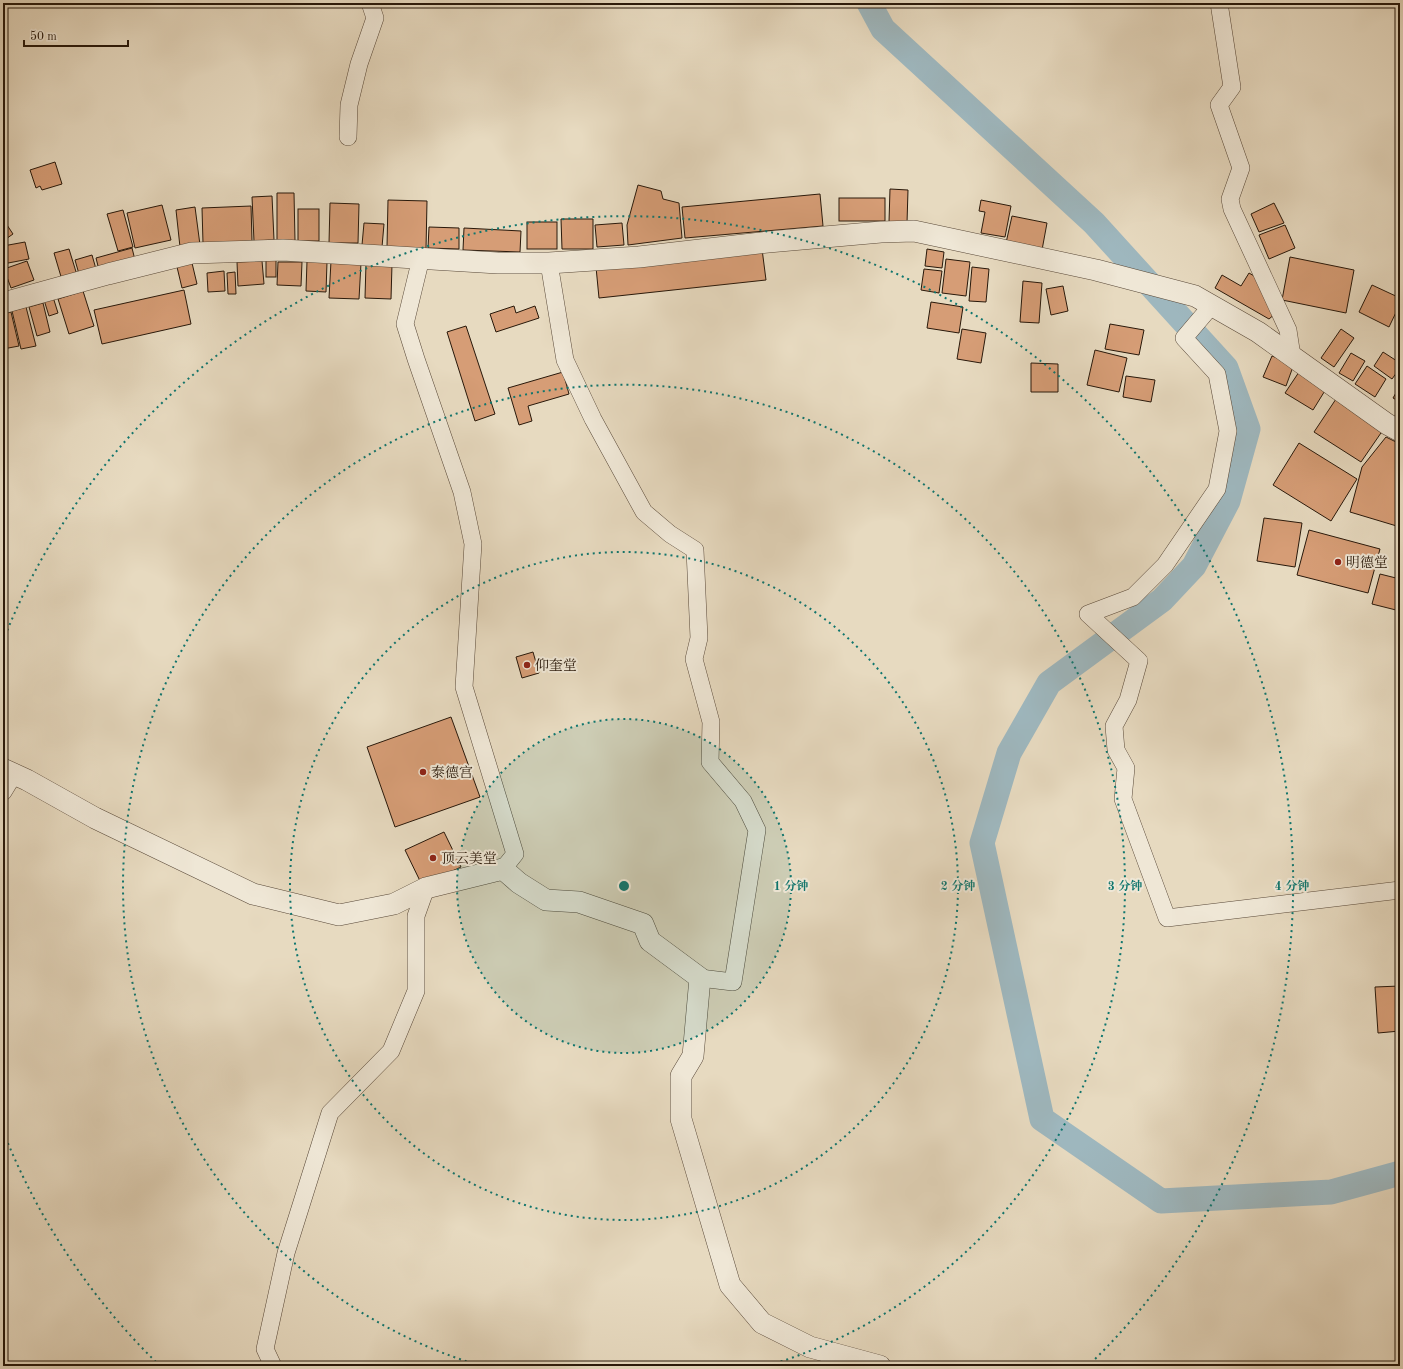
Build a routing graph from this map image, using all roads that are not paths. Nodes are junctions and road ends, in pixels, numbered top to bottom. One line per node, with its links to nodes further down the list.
1 (370, 3): 3 (street)
2 (1220, 3): 8 (street)
3 (348, 138)
4 (421, 258): 5 (street); 6 (street); 12 (street)
5 (549, 263): 7 (street); 15 (street)
6 (4, 302)
7 (1204, 305): 8 (street); 14 (street)
8 (1292, 356): 9 (street)
9 (1400, 431)
10 (8, 772): 11 (street); 13 (street)
11 (3, 792)
12 (502, 869): 13 (street); 15 (street)
13 (426, 888): 16 (street)
14 (1400, 890)
15 (700, 978): 17 (street)
16 (273, 1366)
17 (880, 1366)

